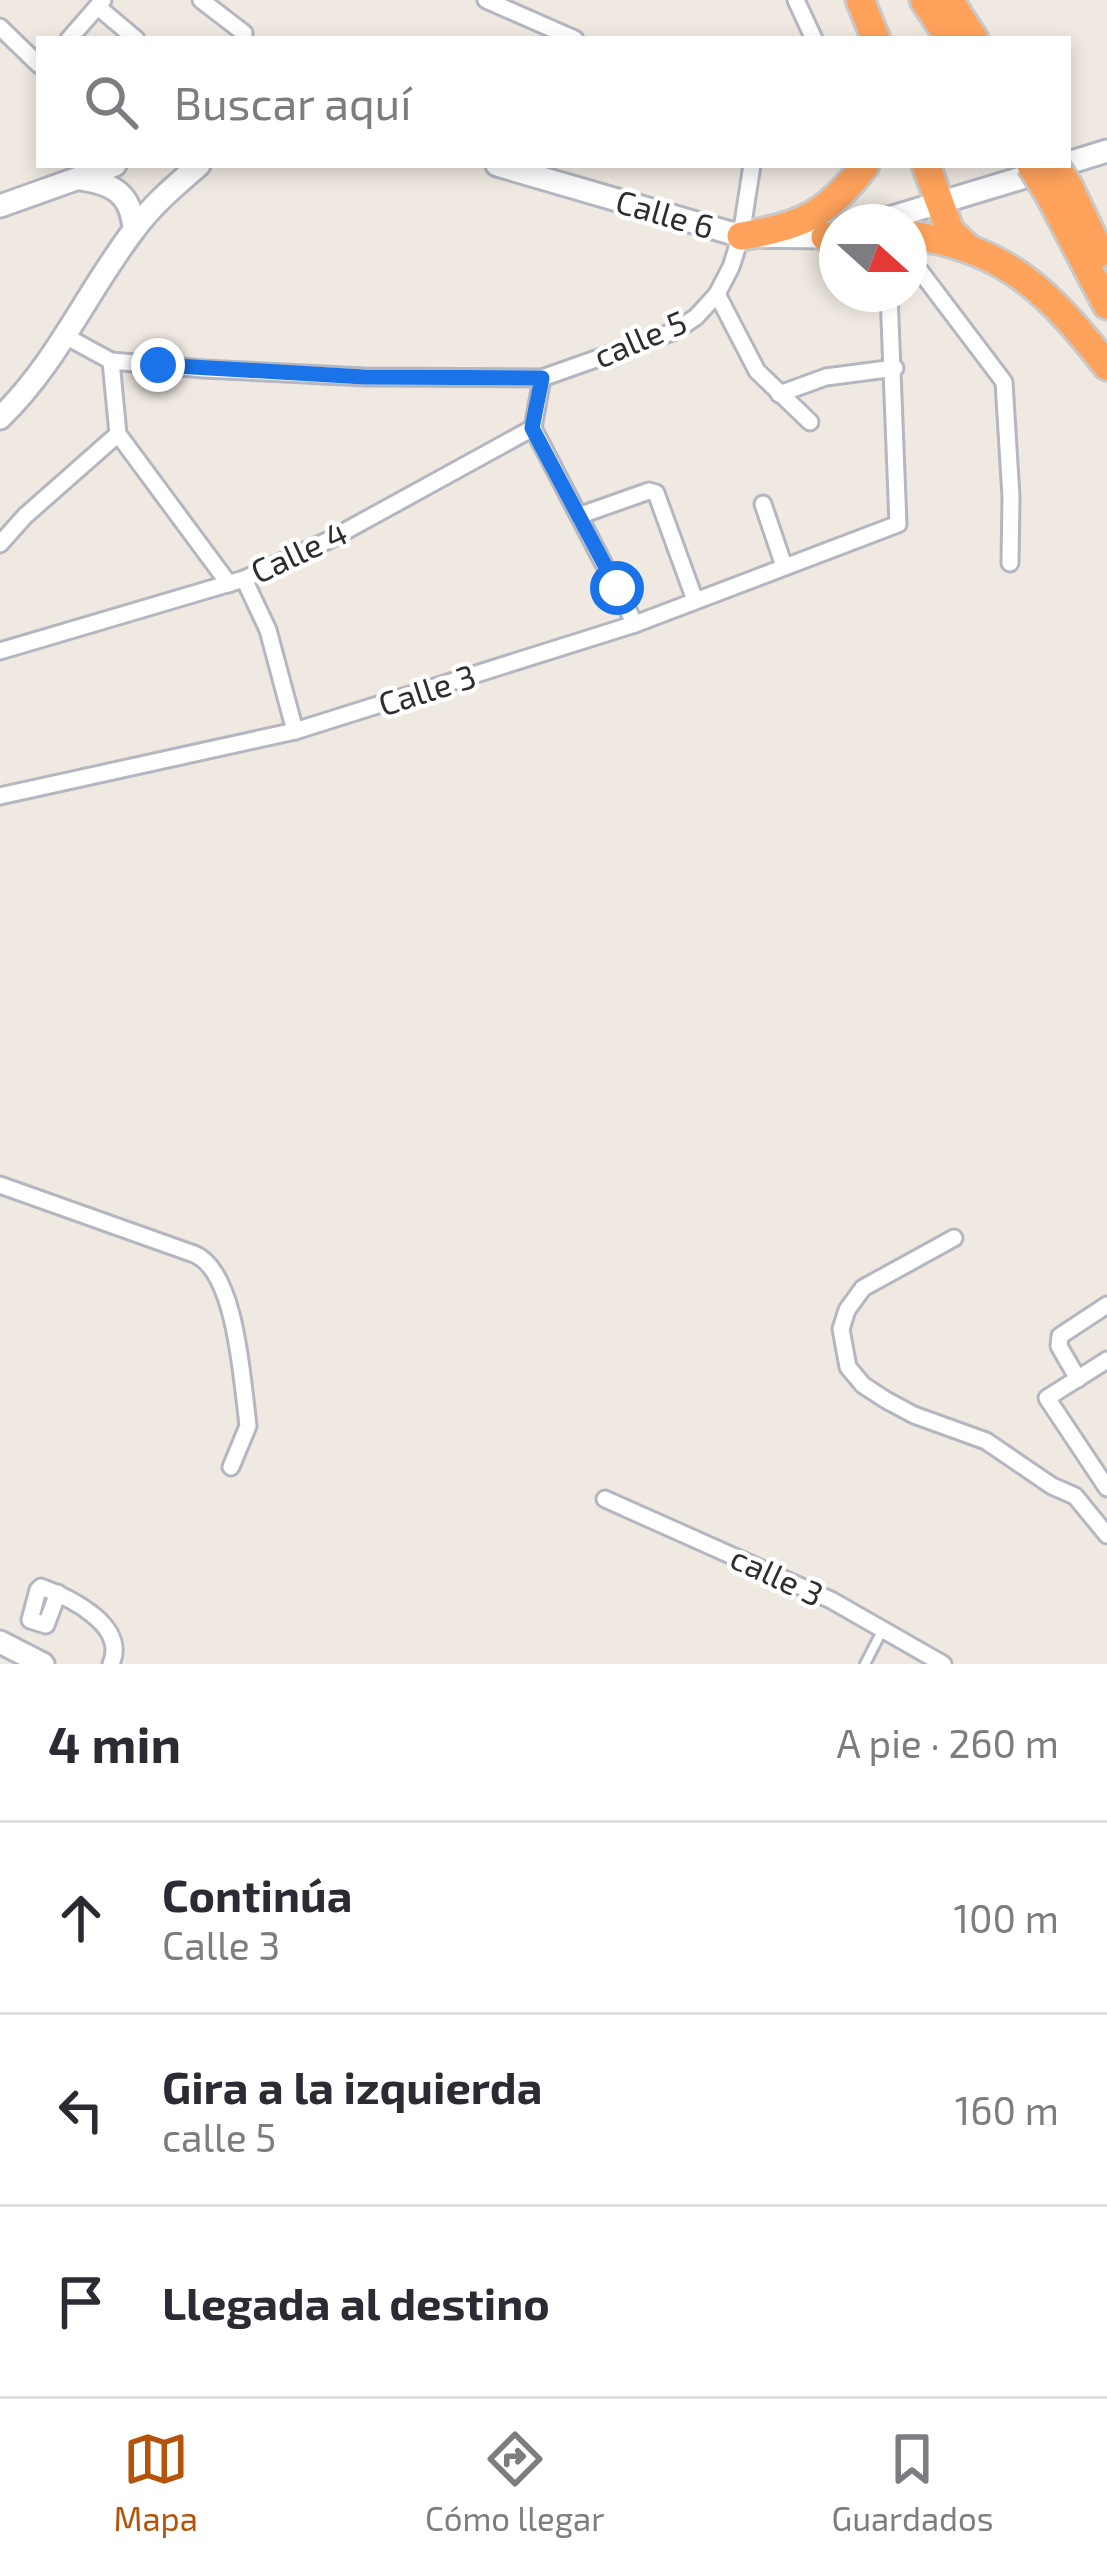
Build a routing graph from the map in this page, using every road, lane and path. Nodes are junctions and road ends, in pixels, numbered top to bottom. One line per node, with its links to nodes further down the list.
1 (201, 0): 11 (street)
2 (486, 0): 12 (street)
3 (796, 0): 13 (street)
4 (860, 0): 14 (highway)
5 (924, 0): 15 (highway)
6 (949, 0): 16 (highway)
7 (101, 3): 9 (street); 10 (street)
8 (0, 27): 17 (street)
9 (72, 36)
10 (133, 36)
11 (244, 36)
12 (568, 36)
13 (813, 36)
14 (875, 36)
15 (948, 36)
16 (972, 36)
17 (36, 62)
18 (1107, 151): 25 (street)
19 (104, 168): 26 (street)
20 (196, 168): 30 (street)
21 (507, 168): 31 (street, Calle 6)
22 (752, 168): 31 (street, calle 5)
23 (864, 168): 31 (highway)
24 (927, 168): 27 (highway)
25 (1061, 175): 27 (street); 35 (highway); 38 (highway)
26 (76, 178): 28 (street); 30 (street)
27 (940, 202): 29 (street); 34 (highway)
28 (0, 206)
29 (927, 206)
30 (134, 229): 40 (street)
31 (741, 236): 32 (street, Calle 6); 37 (street, calle 5)
32 (819, 236)
33 (927, 239): 34 (highway)
34 (969, 249): 42 (highway)
35 (1107, 268)
36 (927, 281): 53 (street)
37 (717, 294): 44 (street, calle 5); 45 (street)
38 (1107, 305)
39 (891, 312): 43 (street)
40 (67, 337): 41 (street, calle 5); 46 (street)
41 (111, 361): 44 (street, calle 5); 49 (street)
42 (1107, 366)
43 (895, 368): 45 (street); 54 (street, Calle 3)
44 (542, 378): 48 (street)
45 (778, 394): 47 (street)
46 (0, 418)
47 (810, 422)
48 (532, 428): 51 (street); 55 (street, Calle 4)
49 (118, 434): 52 (street); 55 (street)
50 (763, 504): 54 (street)
51 (581, 515): 56 (street); 57 (street)
52 (0, 544)
53 (1010, 563)
54 (784, 566): 56 (street, Calle 3)
55 (237, 582): 58 (street, Calle 4); 59 (street)
56 (694, 600): 57 (street, Calle 3)
57 (635, 624): 59 (street, Calle 3)
58 (0, 651)
59 (296, 731): 60 (street, Calle 3)
60 (0, 796)
61 (0, 1185): 66 (street)
62 (954, 1238): 69 (street)
63 (1107, 1305): 65 (street)
64 (1107, 1360): 65 (street)
65 (1078, 1379): 67 (street)
66 (231, 1468)
67 (1107, 1488)
68 (605, 1498): 71 (street, calle 3)
69 (1107, 1535)
70 (58, 1593): 74 (street)
71 (883, 1630): 75 (lane); 76 (street, calle 3)
72 (0, 1642): 73 (street)
73 (44, 1664)
74 (112, 1664)
75 (865, 1664)
76 (943, 1664)

